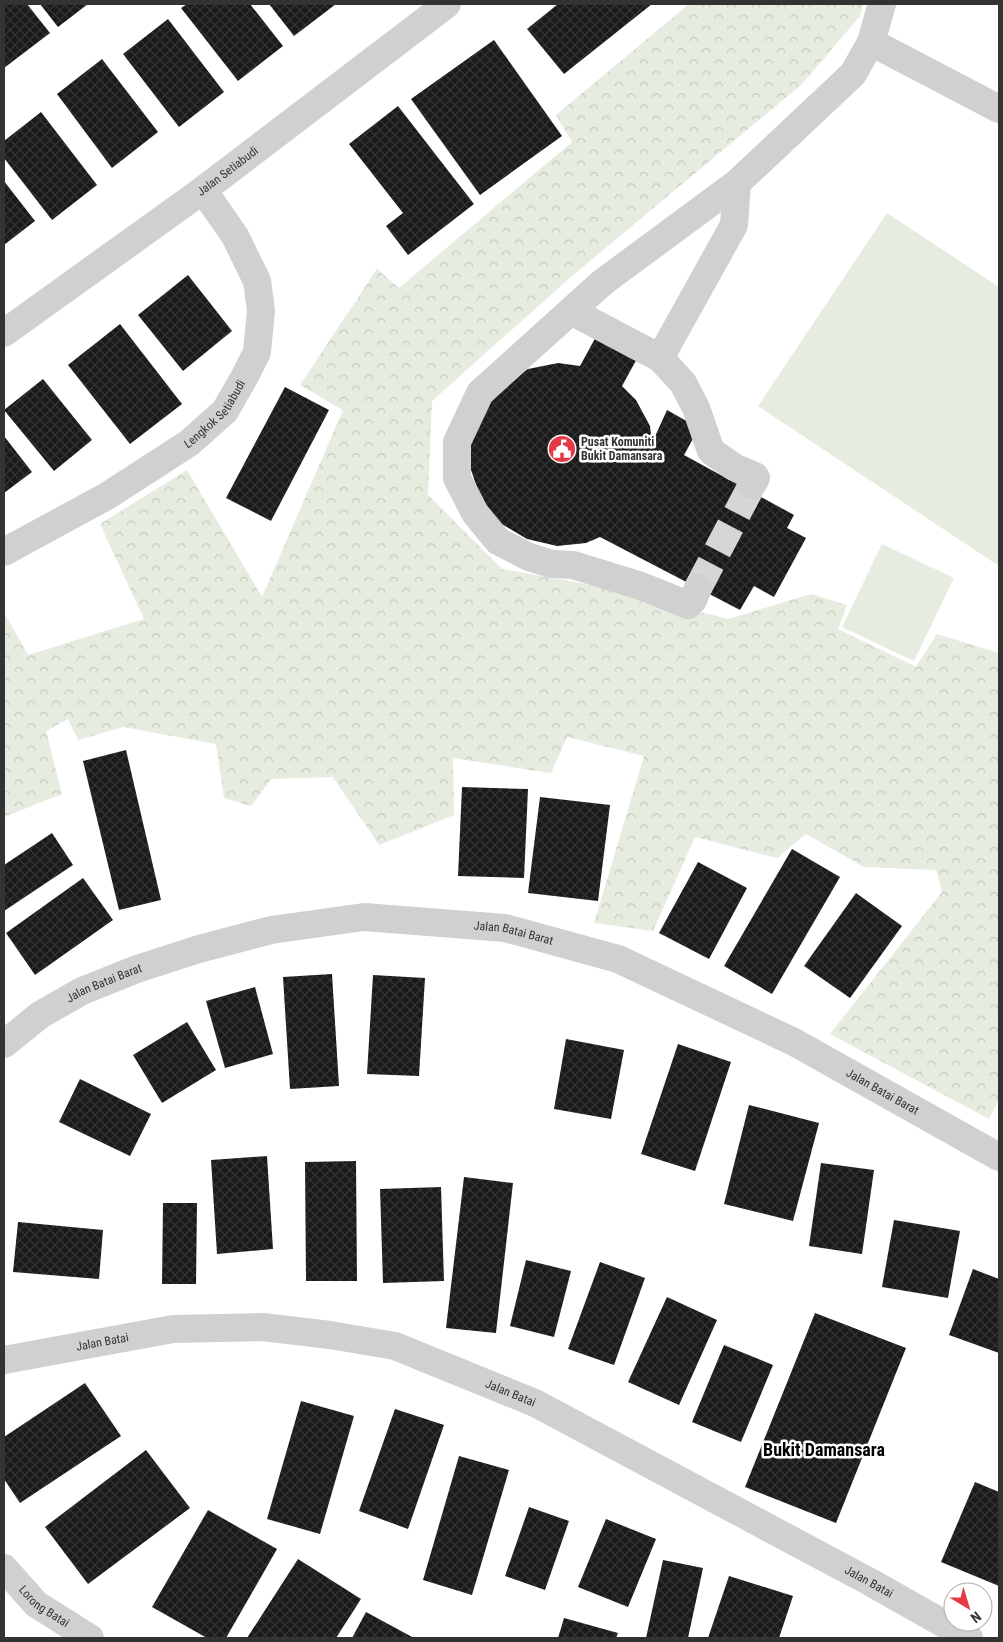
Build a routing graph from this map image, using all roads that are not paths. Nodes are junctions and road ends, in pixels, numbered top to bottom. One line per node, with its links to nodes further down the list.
1 (447, 4): 6 (street, Jalan Setiabudi)
2 (882, 4): 3 (street)
3 (871, 42): 4 (street); 5 (street)
4 (999, 109)
5 (736, 183): 7 (street); 9 (street)
6 (203, 190): 8 (street, Jalan Setiabudi); 11 (street, Lengkok Setiabudi)
7 (571, 310): 9 (street); 12 (street)
8 (4, 333)
9 (660, 358): 10 (street)
10 (752, 485)
11 (4, 552)
12 (698, 588)
13 (4, 1044): 14 (street, Jalan Batai Barat)
14 (999, 1157)
15 (4, 1360): 18 (street, Jalan Batai)
16 (4, 1568): 17 (street, Lorong Batai)
17 (90, 1638)
18 (969, 1638)

